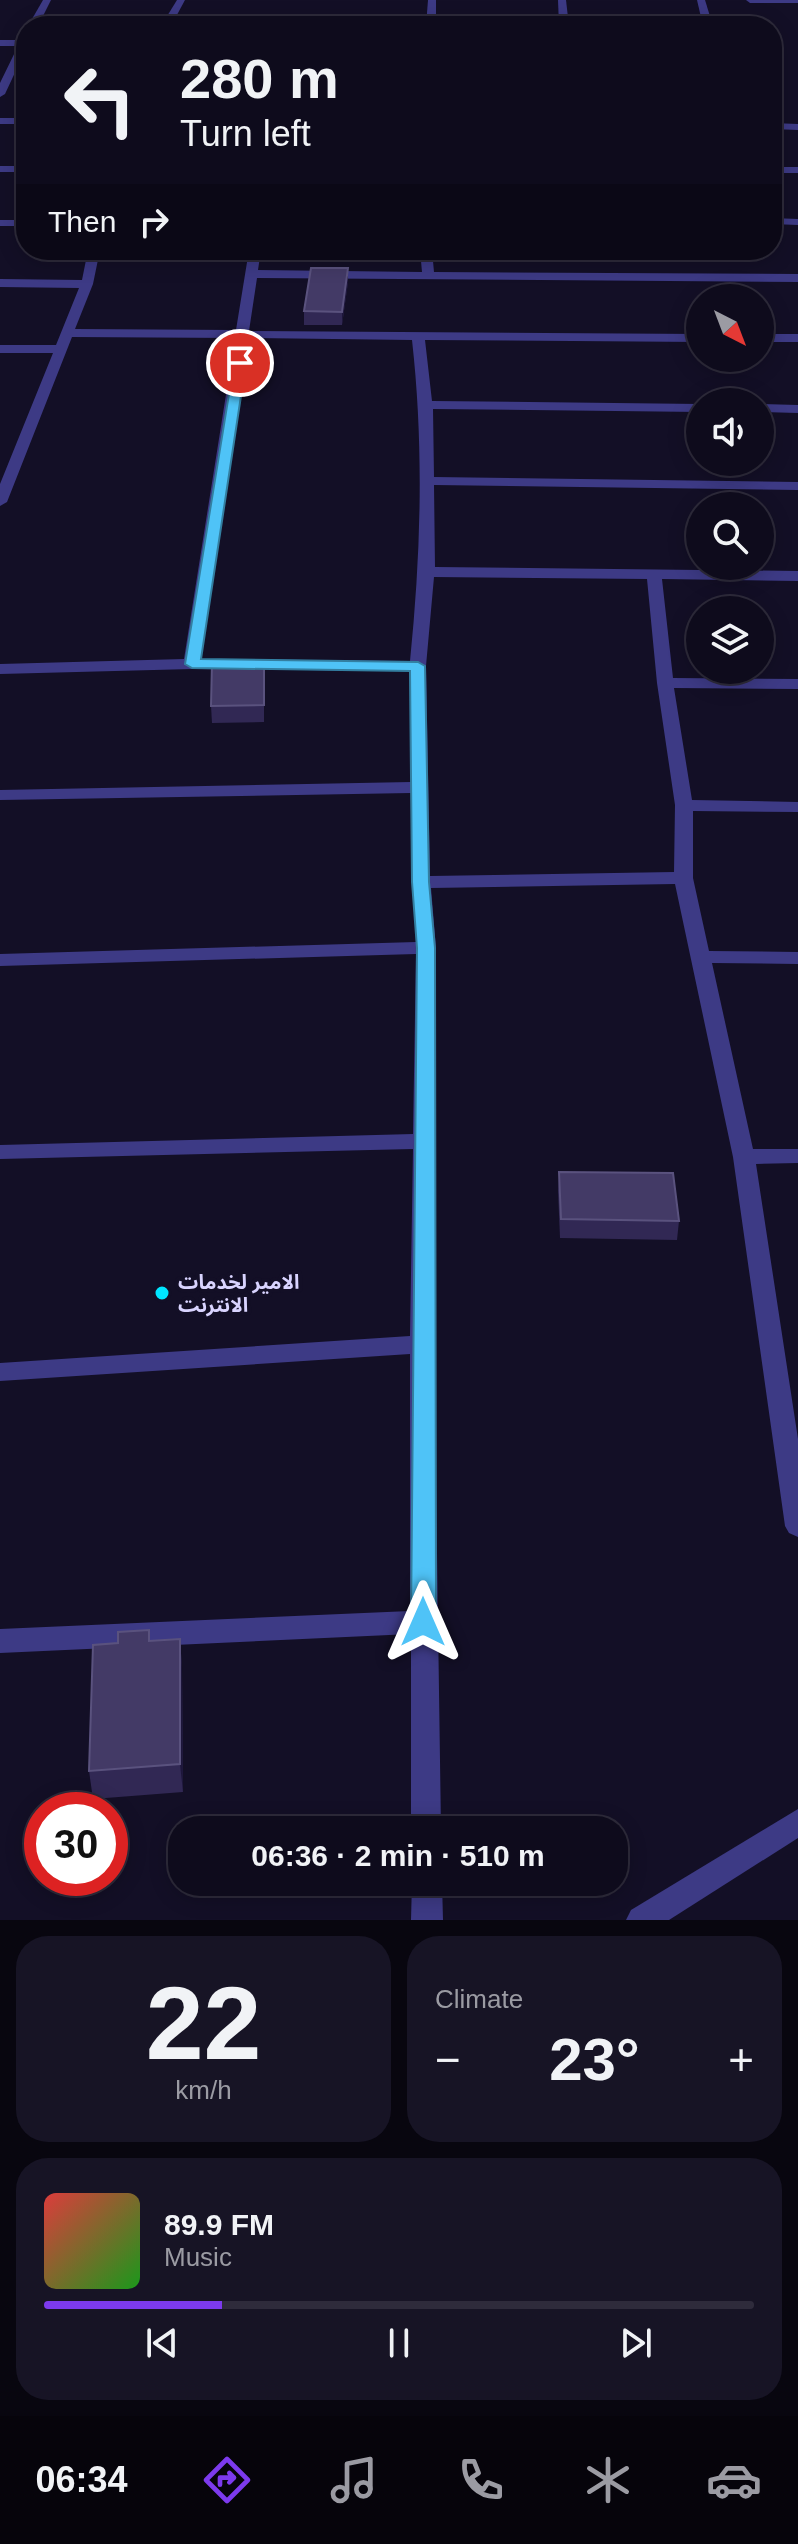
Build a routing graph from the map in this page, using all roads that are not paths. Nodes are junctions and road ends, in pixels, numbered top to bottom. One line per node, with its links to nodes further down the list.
1 (750, 0): 2 (street)
2 (798, 0)
3 (16, 68): 4 (street)
4 (0, 94)
5 (92, 260): 12 (street)
6 (253, 260): 8 (street)
7 (427, 260): 9 (street)
8 (250, 274): 9 (street); 14 (street)
9 (428, 275): 10 (street)
10 (798, 278)
11 (0, 283): 12 (street)
12 (87, 284): 13 (street)
13 (66, 333): 14 (street); 20 (street)
14 (245, 333): 15 (street); 31 (street)
15 (418, 337): 16 (street); 21 (street)
16 (686, 338)
17 (774, 338): 18 (street)
18 (798, 338)
19 (0, 349): 20 (street)
20 (58, 349): 27 (street)
21 (426, 405): 22 (street); 25 (street)
22 (686, 408)
23 (774, 408): 24 (street)
24 (798, 409)
25 (425, 481): 26 (street); 28 (street)
26 (798, 486)
27 (0, 502)
28 (427, 572): 29 (street); 32 (street)
29 (654, 573): 30 (street); 34 (street)
30 (798, 576)
31 (192, 664): 32 (street); 33 (street)
32 (418, 666): 36 (street)
33 (0, 669)
34 (665, 683): 35 (street); 38 (street)
35 (798, 684)
36 (422, 787): 37 (street); 41 (street)
37 (0, 795)
38 (684, 805): 39 (street); 40 (street)
39 (798, 807)
40 (683, 878): 41 (street); 43 (street)
41 (421, 882): 42 (street)
42 (426, 948): 45 (street); 46 (street)
43 (700, 957): 44 (street); 49 (street)
44 (798, 958)
45 (0, 960)
46 (422, 1141): 47 (street); 50 (street)
47 (0, 1152)
48 (798, 1156): 49 (street)
49 (744, 1157): 52 (street)
50 (422, 1344): 51 (street); 53 (street)
51 (0, 1372)
52 (798, 1526)
53 (423, 1622): 54 (street); 55 (street)
54 (0, 1641)
55 (426, 1816)
56 (798, 1822): 59 (street)
57 (427, 1896): 58 (street)
58 (427, 1920)
59 (642, 1920)

